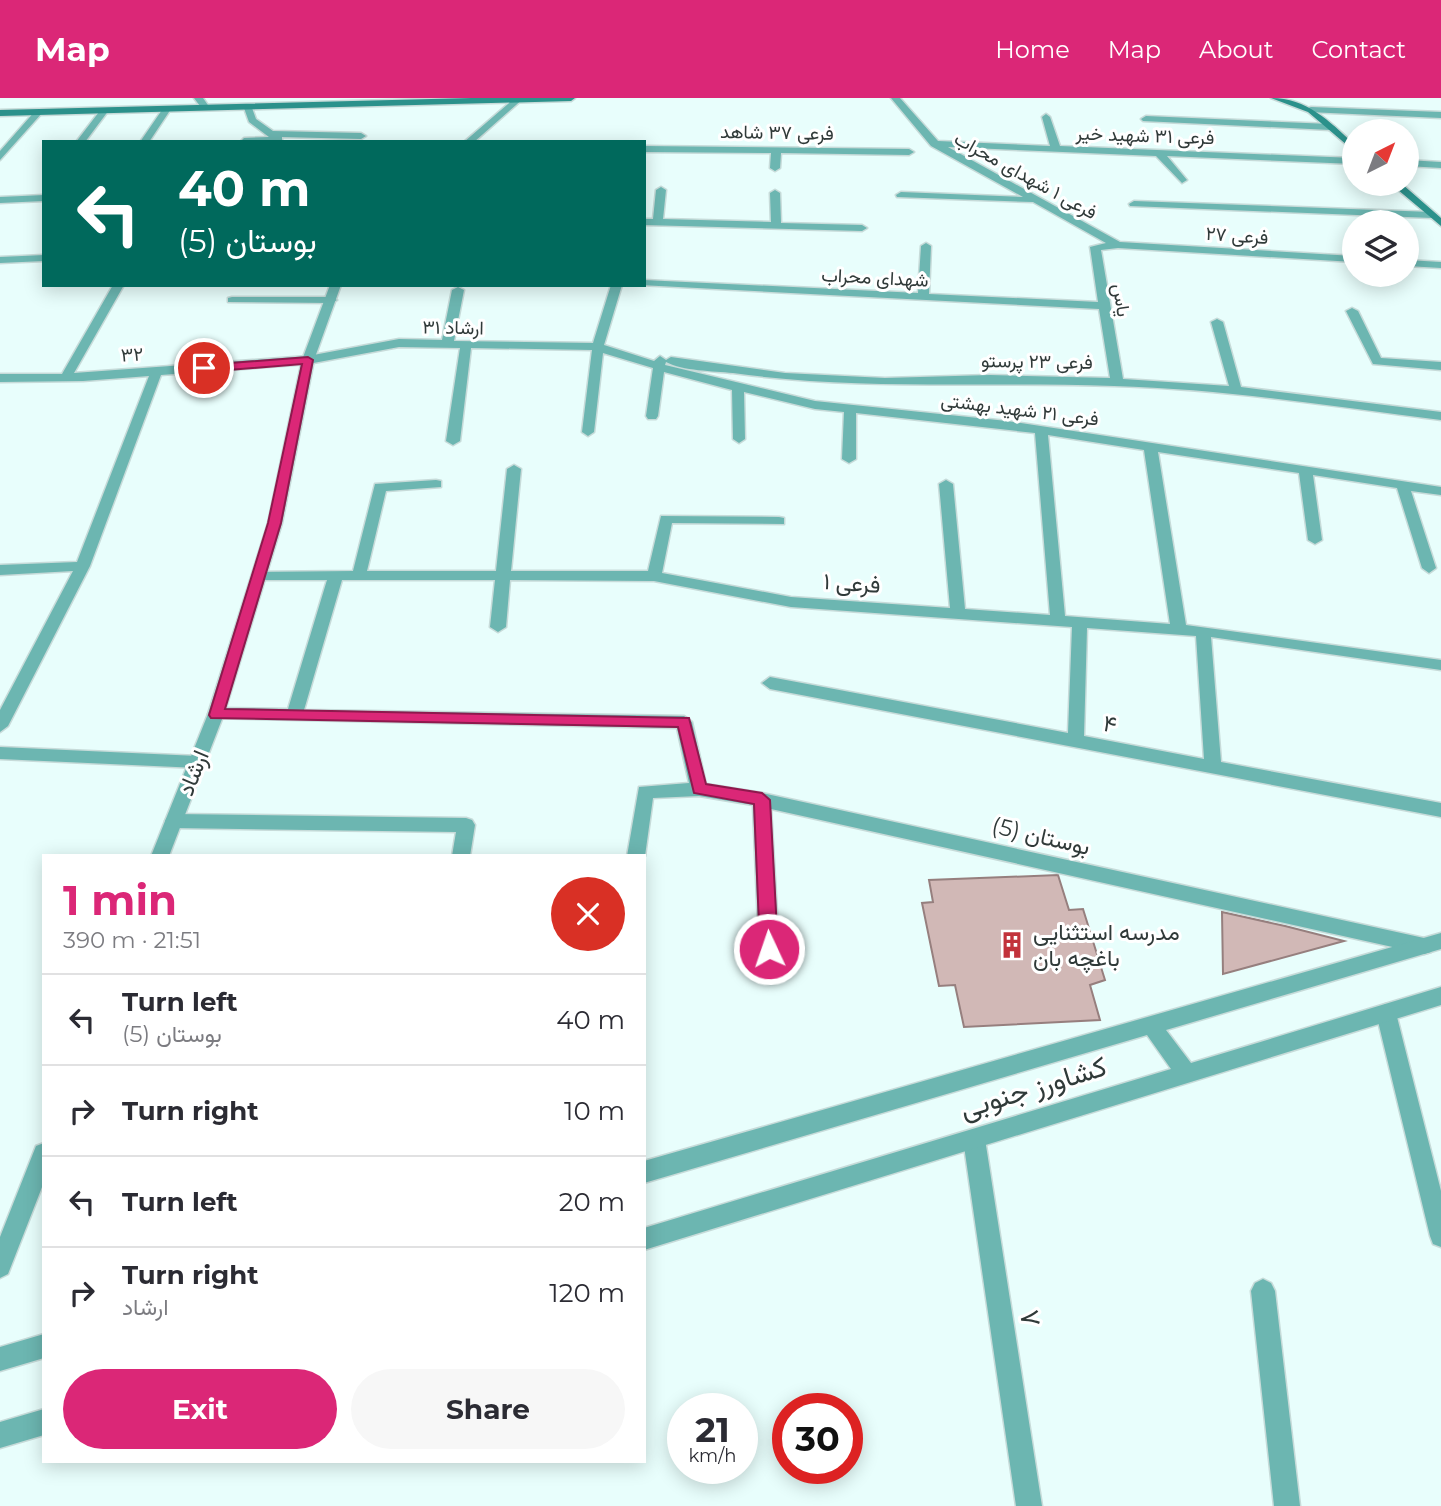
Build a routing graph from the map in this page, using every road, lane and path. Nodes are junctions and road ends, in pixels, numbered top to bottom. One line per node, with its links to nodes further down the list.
1 (198, 98): 9 (street)
2 (571, 98): 6 (main road)
3 (895, 98): 27 (street, فرعی ۱ شهدای محراب)
4 (1275, 98): 13 (main road)
5 (1307, 98): 13 (main road)
6 (519, 99): 7 (main road); 26 (street)
7 (437, 100): 8 (main road)
8 (311, 102): 10 (main road)
9 (206, 108): 10 (main road); 11 (main road)
10 (248, 108): 21 (street)
11 (167, 109): 12 (main road); 24 (street)
12 (105, 110): 14 (main road); 23 (street)
13 (1311, 110): 16 (street); 19 (main road)
14 (39, 112): 15 (main road); 33 (street)
15 (0, 113)
16 (1441, 115)
17 (1046, 117): 29 (street)
18 (1146, 119): 19 (street)
19 (1330, 127): 22 (main road)
20 (361, 136): 21 (street)
21 (278, 138): 25 (street)
22 (1342, 138)
23 (82, 140)
24 (145, 140)
25 (255, 140)
26 (470, 140)
27 (934, 144): 29 (street, فرعی ۳۱ شهید خیر); 45 (street, فرعی ۱ شهدای محراب)
28 (646, 149): 30 (street, فرعی ۳۷ شاهد)
29 (1056, 149): 32 (street, فرعی ۳۱ شهید خیر)
30 (776, 150): 31 (street, فرعی ۳۷ شاهد); 37 (street)
31 (909, 152)
32 (1159, 153): 34 (street, فرعی ۳۱ شهید خیر); 38 (street)
33 (0, 157)
34 (1342, 161)
35 (1419, 163): 36 (street)
36 (1441, 164)
37 (775, 168)
38 (1182, 180)
39 (661, 190): 49 (street)
40 (775, 193): 51 (street)
41 (901, 195): 45 (street)
42 (1410, 196): 47 (main road)
43 (42, 198): 44 (street)
44 (0, 200)
45 (1034, 200): 53 (street, فرعی ۱ شهدای محراب)
46 (1135, 204): 47 (street)
47 (1432, 215): 50 (main road)
48 (646, 222): 49 (street)
49 (658, 223): 51 (street)
50 (1441, 223)
51 (776, 226): 52 (street)
52 (862, 228)
53 (1118, 245): 56 (street, فرعی ۲۷); 67 (street, یاس)
54 (926, 246): 65 (street)
55 (42, 258): 57 (street)
56 (1342, 258)
57 (0, 260)
58 (1419, 263): 59 (street)
59 (1441, 265)
60 (646, 283): 65 (street, شهدای محراب)
61 (118, 287): 77 (street)
62 (616, 287): 72 (street)
63 (458, 290): 70 (street)
64 (333, 293): 66 (street); 73 (street, ارشاد)
65 (923, 297): 67 (street, شهدای محراب)
66 (232, 300)
67 (1105, 306): 79 (street, یاس)
68 (1353, 311): 75 (street)
69 (1217, 322): 81 (street)
70 (447, 344): 71 (street, ارشاد ۳۱); 73 (street, ارشاد ۳۱)
71 (466, 344): 72 (street, ارشاد ۳۱); 88 (street)
72 (598, 347): 74 (street, فرعی ۲۱ شهید بهشتی); 86 (street)
73 (308, 360): 76 (street, ۳۲); 105 (street, ارشاد)
74 (660, 363): 79 (street, فرعی ۲۳ پرستو); 80 (street, فرعی ۲۱ شهید بهشتی); 83 (street)
75 (1441, 366)
76 (156, 372): 77 (street, ۳۲); 99 (street)
77 (66, 377): 78 (street, ۳۲)
78 (0, 378)
79 (1117, 382): 81 (street, فرعی ۲۳ پرستو)
80 (738, 387): 82 (street, فرعی ۲۱ شهید بهشتی); 87 (street)
81 (1236, 390): 84 (street, فرعی ۲۳ پرستو)
82 (850, 408): 85 (street, فرعی ۲۱ شهید بهشتی); 90 (street)
83 (652, 416)
84 (1441, 416)
85 (1041, 430): 89 (street, فرعی ۲۱ شهید بهشتی); 108 (street)
86 (588, 432)
87 (739, 439)
88 (453, 441)
89 (1150, 445): 92 (street, فرعی ۲۱ شهید بهشتی); 111 (street)
90 (849, 459)
91 (514, 469): 104 (street)
92 (1305, 469): 95 (street, فرعی ۲۱ شهید بهشتی); 98 (street)
93 (436, 484): 103 (street)
94 (946, 484): 107 (street)
95 (1403, 487): 96 (street, فرعی ۲۱ شهید بهشتی); 100 (street)
96 (1441, 491)
97 (779, 521): 106 (street)
98 (1315, 540)
99 (83, 566): 101 (street); 117 (street)
100 (1429, 568)
101 (0, 570)
102 (336, 574): 103 (street, فرعی ۱); 105 (street, فرعی ۱); 116 (street)
103 (359, 574): 104 (street, فرعی ۱)
104 (505, 574): 106 (street, فرعی ۱); 110 (street)
105 (259, 575): 115 (street, ارشاد)
106 (654, 576): 107 (street, فرعی ۱)
107 (958, 614): 108 (street, فرعی ۱)
108 (1058, 621): 109 (street, فرعی ۱)
109 (1080, 622): 111 (street, فرعی ۱); 118 (street)
110 (498, 627)
111 (1180, 630): 112 (street, فرعی ۱)
112 (1203, 631): 113 (street, فرعی ۱); 121 (street)
113 (1441, 666)
114 (770, 683): 118 (street, ۴)
115 (216, 715): 116 (street); 120 (street, ارشاد)
116 (294, 716): 122 (street)
117 (0, 726)
118 (1076, 741): 121 (street, ۴)
119 (0, 753): 120 (street)
120 (198, 762): 125 (street, ارشاد)
121 (1213, 767): 124 (street, ۴)
122 (699, 789): 123 (street, بوستان (5)); 128 (street, بوستان (5))
123 (762, 800): 129 (street, بوستان (5)); 130 (street)
124 (1441, 810)
125 (174, 821): 126 (street, ارشاد); 127 (street)
126 (161, 854)
127 (461, 854)
128 (636, 854)
129 (1433, 944): 133 (street, کشاورز جنوبی)
130 (769, 949)
131 (1441, 996): 132 (street, کشاورز جنوبی)
132 (1386, 1013): 134 (street, کشاورز جنوبی); 138 (street)
133 (1150, 1024): 134 (street); 137 (street, کشاورز جنوبی)
134 (1187, 1073): 135 (street, کشاورز جنوبی)
135 (974, 1139): 139 (street, کشاورز جنوبی); 146 (street, ۷)
136 (42, 1158): 140 (street)
137 (646, 1170)
138 (1441, 1236)
139 (646, 1238)
140 (0, 1266)
141 (1263, 1291): 147 (street)
142 (42, 1347): 143 (street)
143 (0, 1359)
144 (42, 1423): 145 (street)
145 (0, 1435)
146 (1029, 1506)
147 (1287, 1506)

